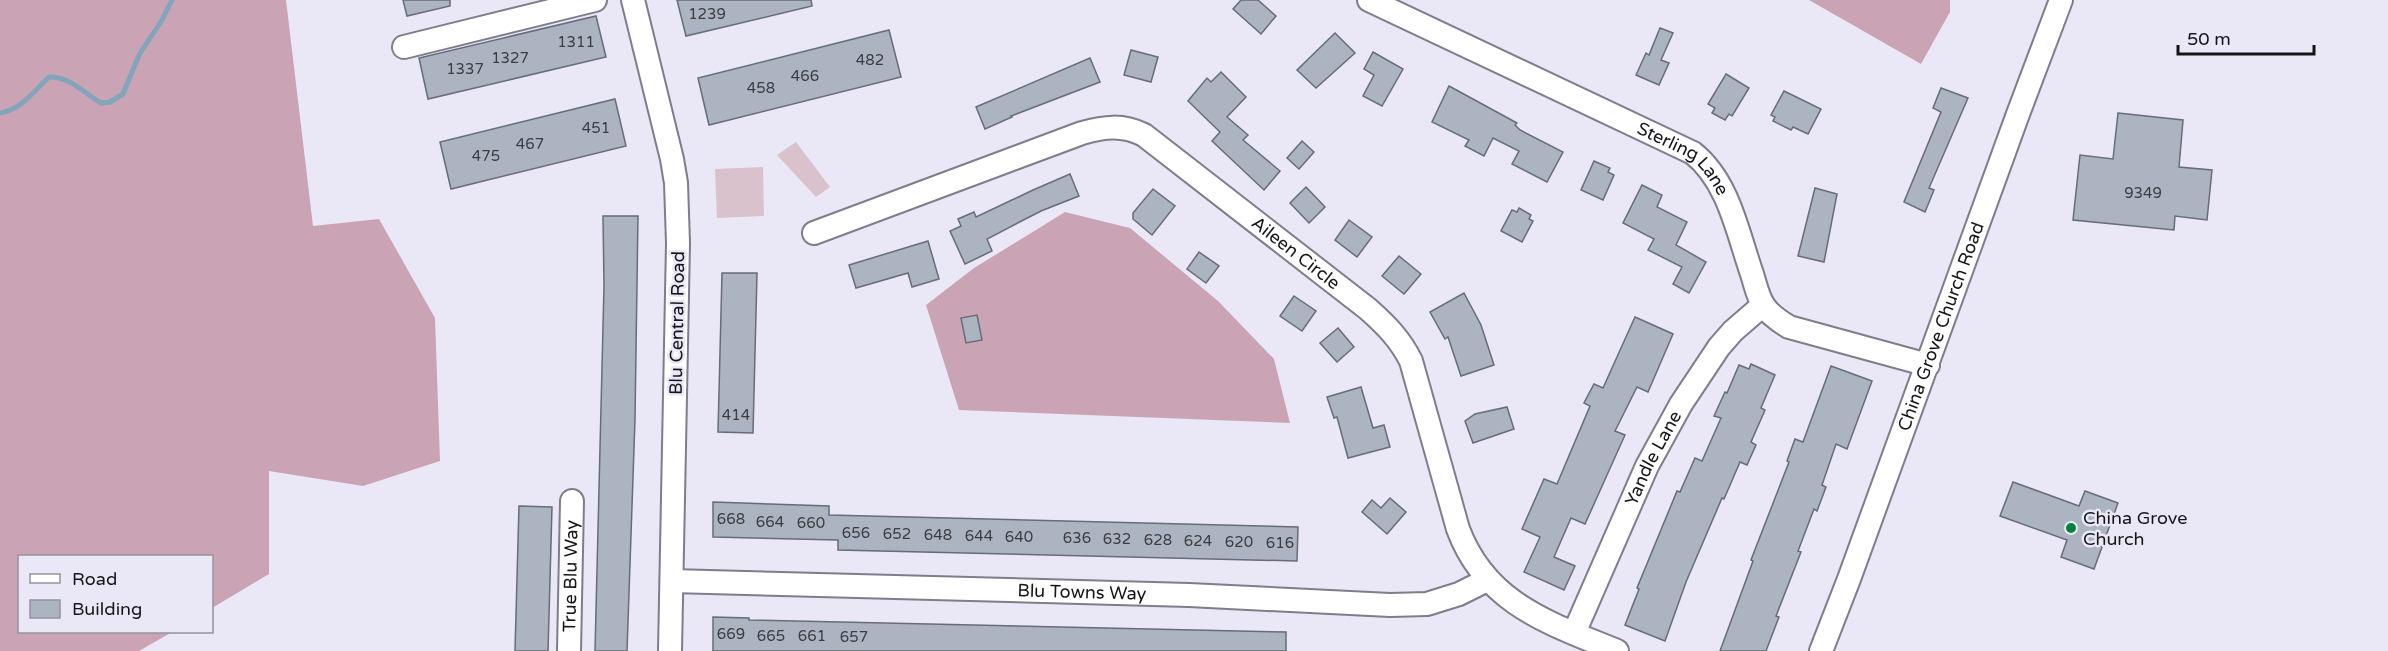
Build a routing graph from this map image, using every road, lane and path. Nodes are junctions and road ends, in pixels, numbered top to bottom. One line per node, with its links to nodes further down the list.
1 (595, 0): 5 (street)
2 (633, 0): 11 (street, Blu Central Road)
3 (1370, 0): 7 (street, Sterling Lane)
4 (2061, 0): 8 (street, China Grove Church Road)
5 (404, 47)
6 (814, 233): 10 (street, Aileen Circle)
7 (1764, 305): 8 (street, Sterling Lane); 12 (street, Yandle Lane)
8 (1928, 365): 16 (street, China Grove Church Road)
9 (572, 501): 13 (street, True Blu Way)
10 (1487, 580): 11 (street, Blu Towns Way); 12 (street, Aileen Circle)
11 (672, 581): 14 (street, Blu Central Road)
12 (1574, 633): 15 (street, Aileen Circle)
13 (569, 651)
14 (670, 651)
15 (1617, 651)
16 (1821, 651)

